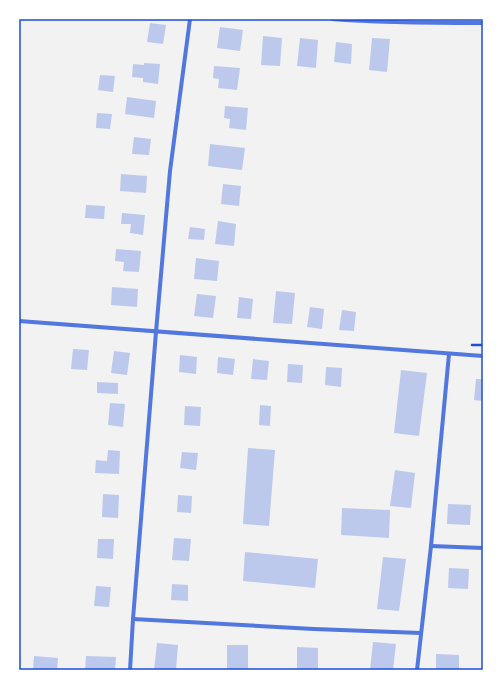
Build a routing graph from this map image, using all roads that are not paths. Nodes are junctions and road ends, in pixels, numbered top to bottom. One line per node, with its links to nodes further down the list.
1 (190, 19): 5 (street)
2 (332, 19): 3 (street)
3 (483, 23)
4 (19, 322): 5 (street)
5 (156, 332): 6 (street); 10 (street)
6 (449, 354): 7 (street); 8 (street)
7 (483, 356)
8 (431, 546): 9 (street); 11 (street)
9 (483, 548)
10 (133, 620): 11 (street); 12 (street)
11 (421, 633): 13 (street)
12 (130, 670)
13 (417, 670)

